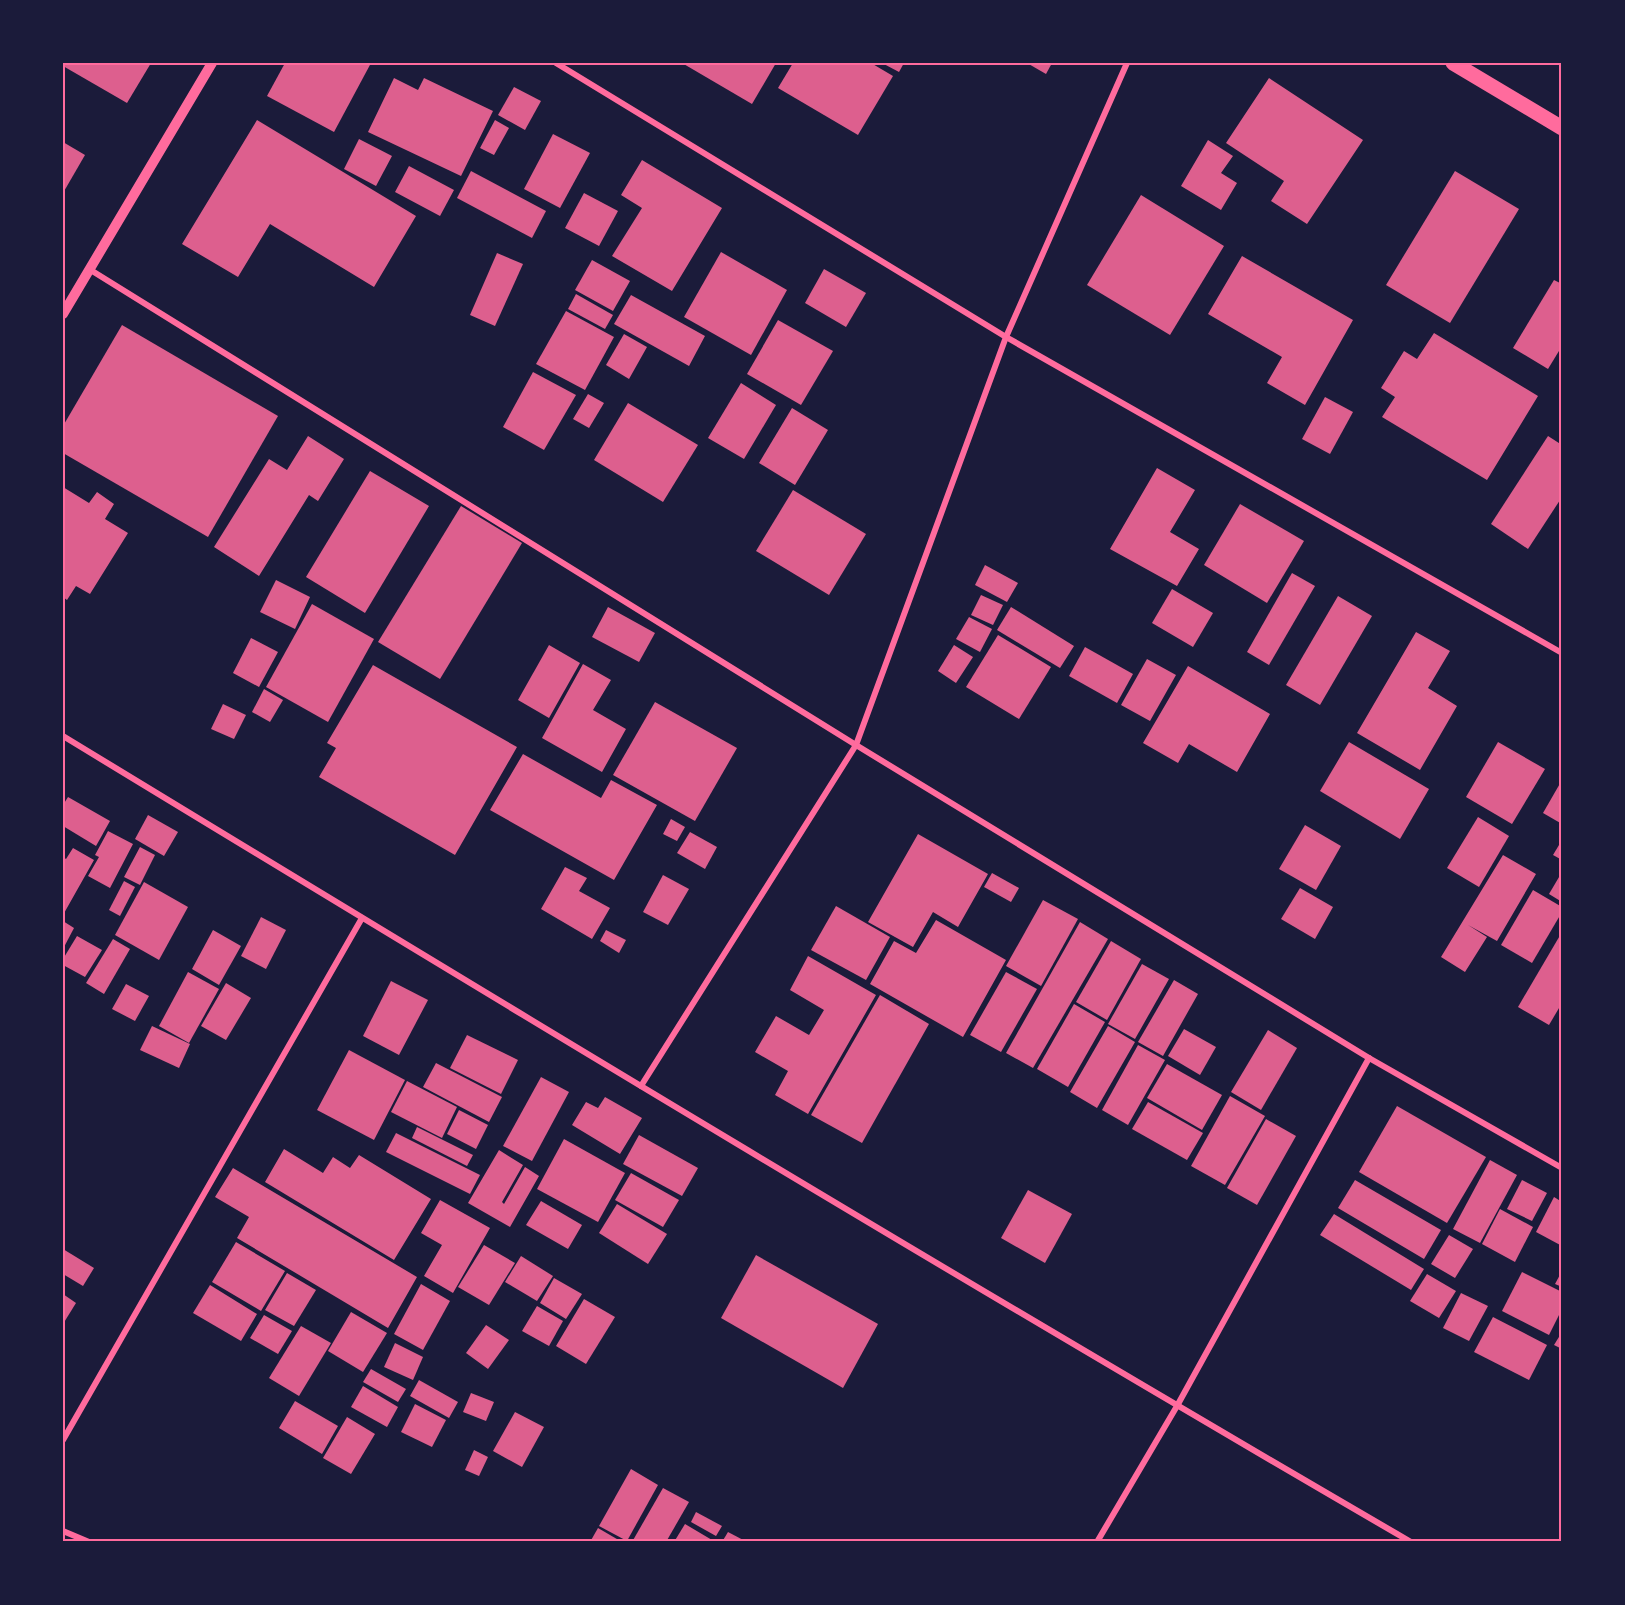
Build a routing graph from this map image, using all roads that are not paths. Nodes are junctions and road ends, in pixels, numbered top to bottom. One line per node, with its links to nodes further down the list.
1 (212, 63): 6 (street)
2 (555, 63): 8 (street)
3 (1128, 63): 8 (street)
4 (1453, 63): 5 (main road)
5 (1562, 128)
6 (89, 269): 7 (street); 11 (street)
7 (63, 314)
8 (1006, 338): 9 (street); 11 (street)
9 (1562, 653)
10 (63, 736): 12 (street)
11 (856, 745): 13 (street); 14 (street)
12 (362, 918): 14 (street); 17 (street)
13 (1369, 1058): 15 (street); 16 (street)
14 (641, 1086): 16 (street)
15 (1562, 1168)
16 (1177, 1406): 20 (street); 21 (street)
17 (63, 1440)
18 (63, 1531): 19 (street)
19 (89, 1542)
20 (1097, 1542)
21 (1411, 1542)

